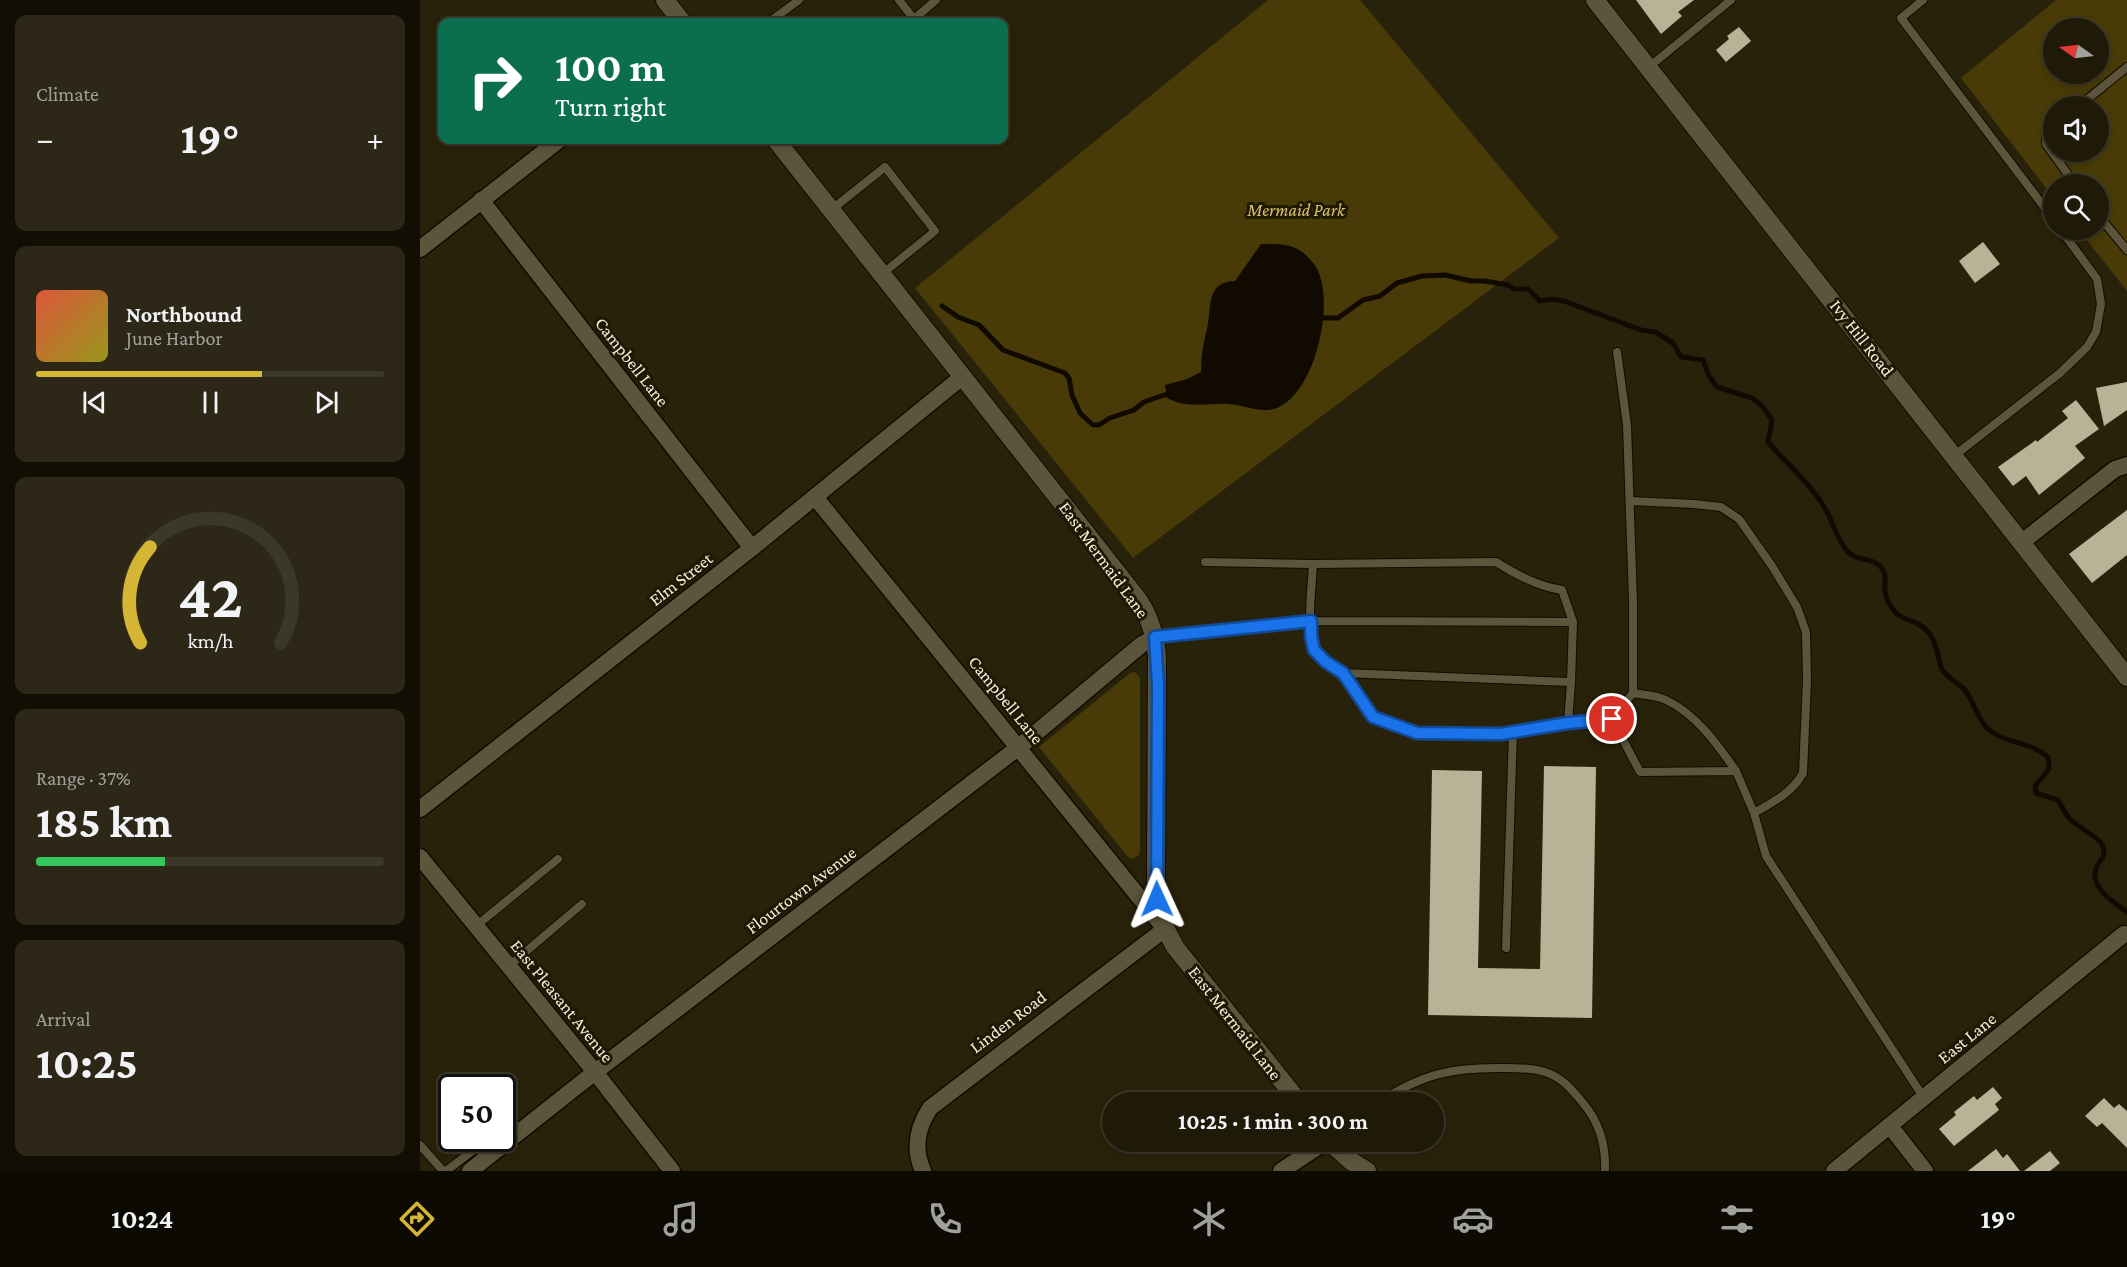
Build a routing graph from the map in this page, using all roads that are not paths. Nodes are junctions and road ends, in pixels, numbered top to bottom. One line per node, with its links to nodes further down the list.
1 (665, 0): 8 (main road)
2 (799, 0): 9 (lane)
3 (899, 0): 10 (lane)
4 (936, 0): 11 (lane)
5 (1595, 0): 12 (main road, Ivy Hill Road)
6 (1731, 0): 12 (lane)
7 (1923, 0): 18 (lane)
8 (679, 18)
9 (775, 18)
10 (913, 18)
11 (915, 18)
12 (1649, 67): 27 (main road, Ivy Hill Road)
13 (2127, 68): 14 (lane)
14 (2092, 96)
15 (554, 144): 17 (street)
16 (779, 144): 19 (main road, East Mermaid Lane)
17 (481, 200): 22 (street); 32 (street, Campbell Lane)
18 (2043, 205)
19 (831, 210): 24 (main road, East Mermaid Lane); 24 (lane)
20 (2109, 228): 23 (lane)
21 (2068, 240): 27 (lane)
22 (420, 249)
23 (2127, 250)
24 (882, 274): 26 (main road, East Mermaid Lane)
25 (1617, 352): 30 (lane)
26 (962, 377): 29 (street, Elm Street); 37 (main road, East Mermaid Lane)
27 (1954, 456): 31 (main road, Ivy Hill Road)
28 (2127, 465): 31 (street)
29 (815, 497): 32 (street, Elm Street); 45 (street, Campbell Lane)
30 (1630, 501): 41 (lane); 48 (lane)
31 (2022, 542): 39 (main road, Ivy Hill Road)
32 (752, 548): 47 (street, Elm Street)
33 (1205, 562): 34 (lane)
34 (1313, 564): 35 (lane); 36 (lane)
35 (1311, 621): 36 (lane); 37 (lane); 38 (lane)
36 (1573, 622): 40 (lane)
37 (1155, 637): 45 (street, Flourtown Avenue); 53 (main road, East Mermaid Lane)
38 (1343, 673): 40 (lane); 44 (lane)
39 (2127, 677)
40 (1571, 682): 43 (lane)
41 (1633, 693): 42 (lane); 46 (lane)
42 (1612, 719): 43 (lane); 46 (lane)
43 (1568, 723): 44 (lane)
44 (1513, 732): 55 (lane)
45 (1019, 747): 53 (street, Campbell Lane); 57 (street, Flourtown Avenue)
46 (1736, 771): 48 (lane)
47 (420, 808)
48 (1754, 813): 60 (lane)
49 (420, 857): 52 (street, East Pleasant Avenue)
50 (558, 859): 52 (lane)
51 (582, 904): 56 (lane)
52 (476, 926): 56 (street, East Pleasant Avenue)
53 (1165, 929): 58 (main road, East Mermaid Lane); 69 (street, Linden Road)
54 (2124, 934): 60 (street, East Lane)
55 (1506, 948)
56 (509, 966): 57 (street, East Pleasant Avenue)
57 (595, 1072): 67 (street, Flourtown Avenue); 68 (street, East Pleasant Avenue)
58 (1291, 1092)
59 (1395, 1092): 72 (lane)
60 (1924, 1098): 61 (street, East Lane)
61 (1890, 1126): 73 (street, East Lane); 74 (street)
62 (420, 1144): 66 (lane)
63 (471, 1152): 66 (lane)
64 (1310, 1152): 70 (street)
65 (1341, 1152): 71 (main road)
66 (444, 1171)
67 (470, 1171)
68 (672, 1171)
69 (923, 1171)
70 (1281, 1171)
71 (1367, 1171)
72 (1605, 1171)
73 (1834, 1171)
74 (1925, 1171)

